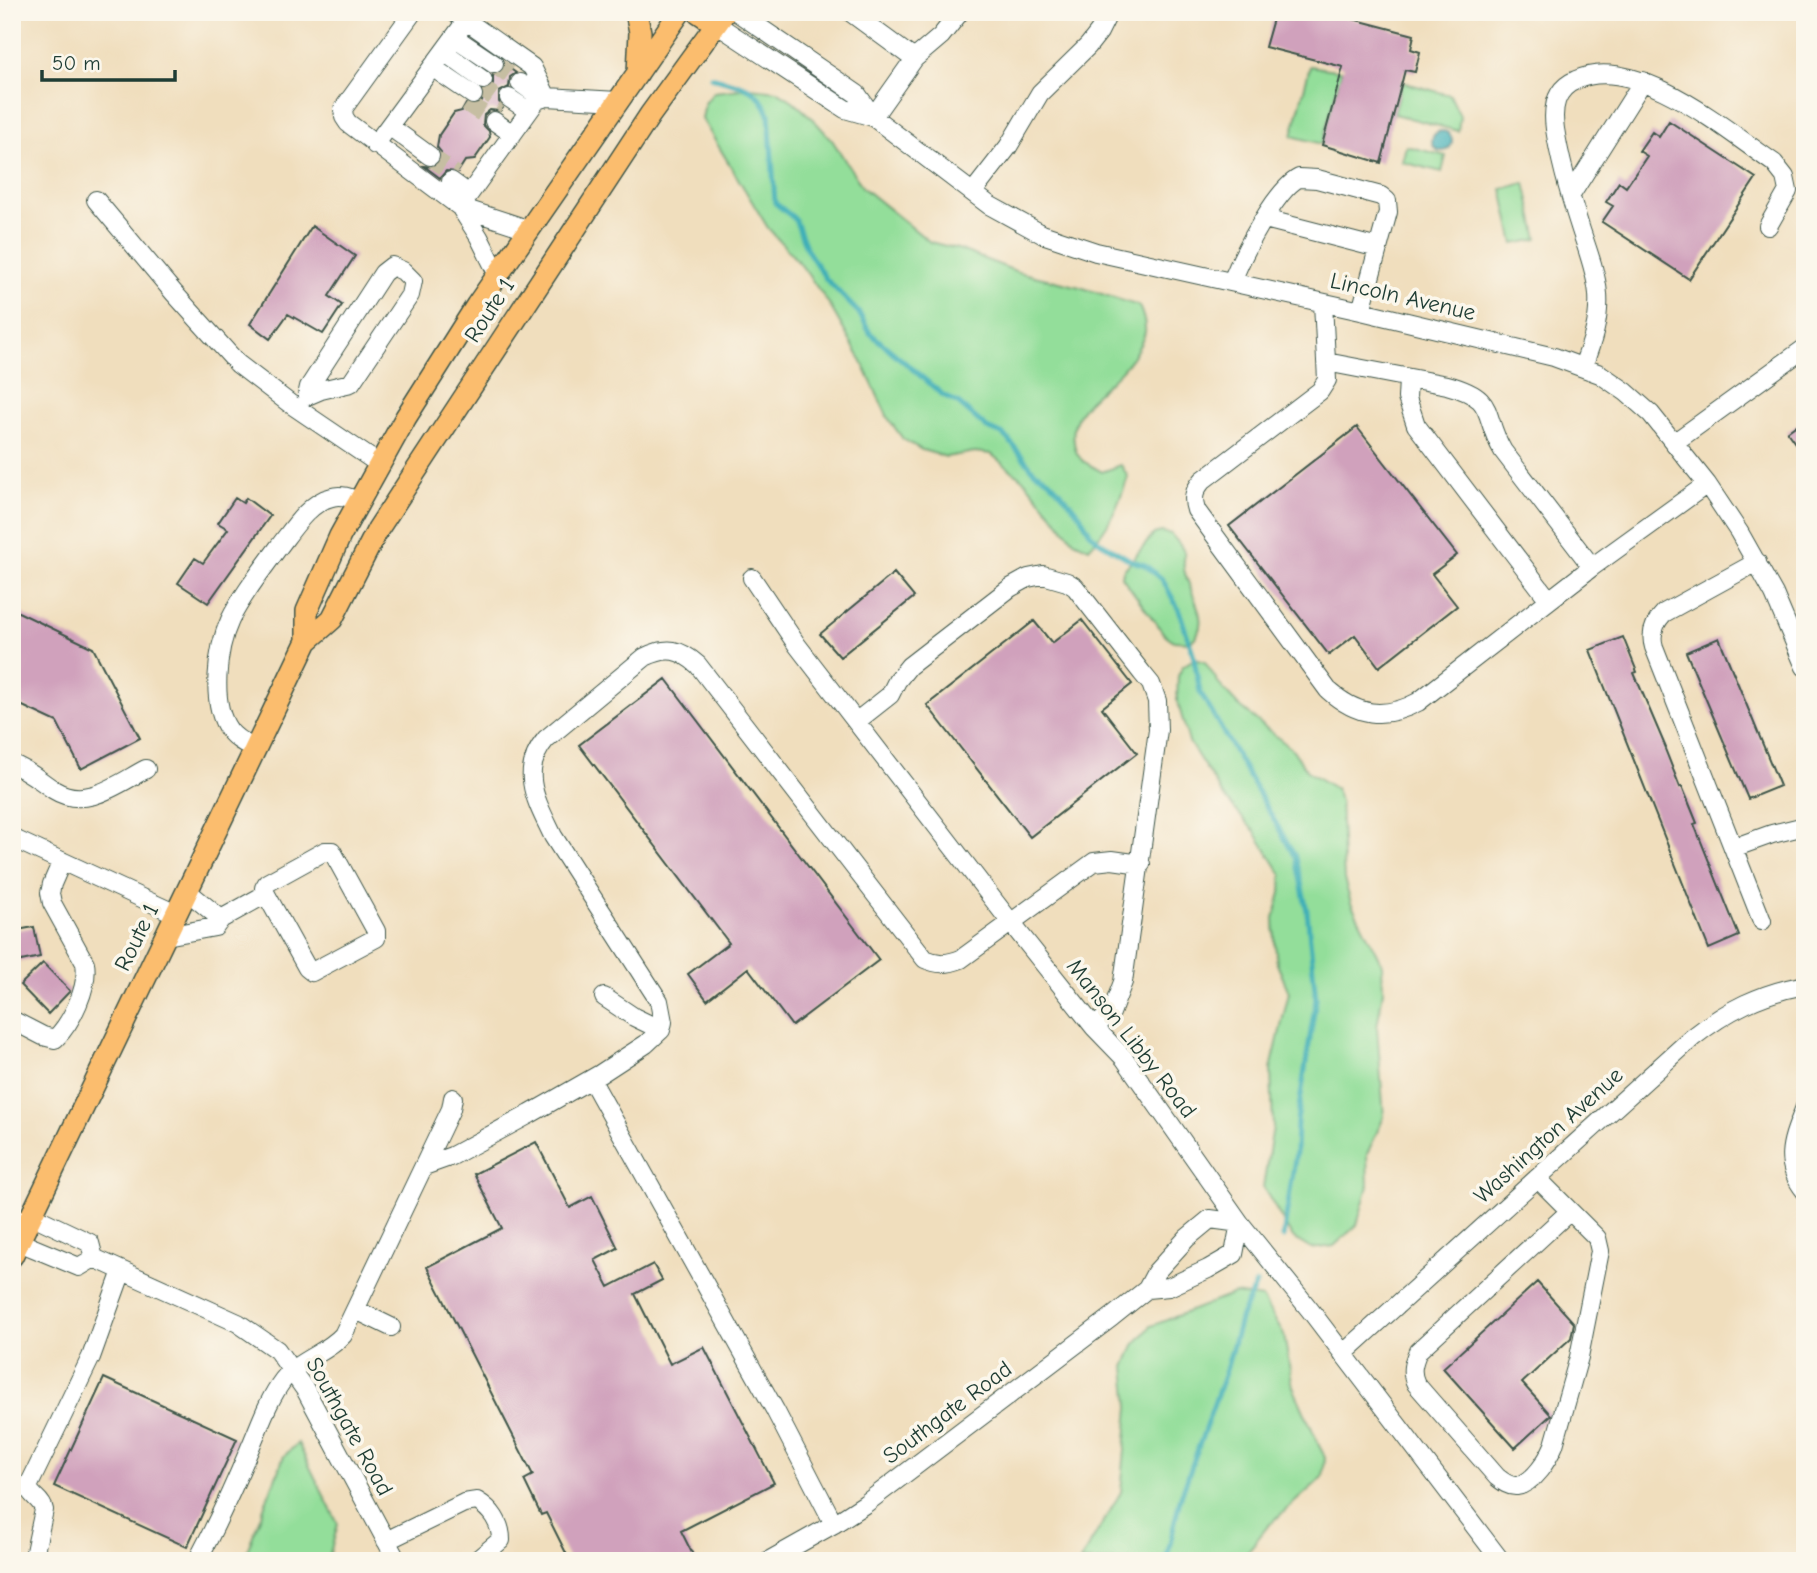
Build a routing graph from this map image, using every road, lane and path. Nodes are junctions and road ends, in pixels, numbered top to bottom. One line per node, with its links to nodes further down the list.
1 (413, 12): 19 (street)
2 (636, 12): 14 (main road)
3 (680, 12): 14 (main road, Route 1)
4 (737, 12): 18 (street, Lincoln Avenue)
5 (850, 12): 13 (street)
6 (949, 12): 11 (street)
7 (960, 12): 11 (street)
8 (1108, 12): 22 (street)
9 (460, 16): 12 (street); 17 (street)
10 (713, 16): 18 (street, Lincoln Avenue); 49 (main road, Route 1)
11 (928, 46): 13 (street)
12 (441, 55): 12 (street); 19 (street)
13 (914, 59): 18 (street)
14 (638, 73): 16 (main road, Route 1)
15 (1643, 81): 23 (street); 23 (street); 27 (street)
16 (618, 101): 17 (street); 28 (main road, Route 1)
17 (528, 112): 17 (street); 24 (street)
18 (873, 117): 22 (street, Lincoln Avenue)
19 (383, 135): 20 (street); 24 (street)
20 (428, 159)
21 (454, 178): 24 (street)
22 (973, 192): 31 (street, Lincoln Avenue)
23 (1571, 195): 37 (street)
24 (467, 196): 28 (street); 30 (street)
25 (96, 200): 40 (street)
26 (1265, 219): 29 (street); 29 (street); 31 (street)
27 (1768, 226)
28 (530, 230): 30 (main road, Route 1)
29 (1378, 248): 33 (street)
30 (498, 275): 42 (main road, Route 1)
31 (1233, 282): 32 (street, Lincoln Avenue)
32 (1323, 303): 33 (street, Lincoln Avenue); 36 (street)
33 (1361, 311): 37 (street, Lincoln Avenue)
34 (1805, 348): 41 (street)
35 (332, 351): 39 (street); 39 (street); 40 (street)
36 (1326, 362): 38 (street); 48 (street)
37 (1583, 366): 41 (street, Lincoln Avenue)
38 (1408, 379): 46 (street); 48 (street)
39 (340, 386): 40 (street)
40 (302, 402): 42 (street)
41 (1675, 442): 43 (street, Lincoln Avenue)
42 (379, 464): 44 (main road, Route 1)
43 (1707, 484): 45 (street, Lincoln Avenue); 46 (street)
44 (359, 501): 49 (main road, Route 1); 52 (street)
45 (1757, 562): 50 (street, Lincoln Avenue); 57 (street)
46 (1592, 567): 48 (street)
47 (752, 578): 51 (street, Manson Libby Road)
48 (1549, 600)
49 (307, 641): 52 (main road, Route 1)
50 (1805, 667)
51 (857, 720): 59 (street); 65 (street, Manson Libby Road)
52 (255, 749): 60 (main road, Route 1)
53 (12, 764): 54 (street)
54 (146, 769)
55 (1805, 826): 57 (street)
56 (12, 838): 58 (street)
57 (1733, 848): 64 (street)
58 (62, 861): 62 (street); 69 (street)
59 (1141, 864): 65 (street); 70 (street)
60 (187, 891): 62 (main road, Route 1); 63 (street)
61 (266, 894): 61 (street); 63 (street)
62 (176, 914): 66 (main road, Route 1)
63 (221, 919): 66 (street)
64 (1762, 921)
65 (1012, 924): 70 (street, Manson Libby Road); 71 (street)
66 (166, 936): 80 (main road, Route 1)
67 (1805, 985): 76 (street, Washington Avenue)
68 (604, 997): 71 (street)
69 (12, 1020)
70 (1094, 1027): 79 (street, Manson Libby Road)
71 (661, 1030): 72 (street)
72 (591, 1079): 75 (street); 88 (street)
73 (453, 1098): 75 (street)
74 (1805, 1107): 77 (street)
75 (424, 1166): 84 (street)
76 (1537, 1178): 78 (street); 86 (street, Washington Avenue)
77 (1805, 1191)
78 (1570, 1211): 78 (street)
79 (1240, 1223): 83 (street, Southgate Road); 83 (street, Southgate Road); 86 (street, Manson Libby Road)
80 (20, 1230): 81 (street, Southgate Road); 81 (street, Southgate Road)
81 (94, 1258): 82 (street, Southgate Road)
82 (122, 1270): 87 (street, Southgate Road); 90 (street)
83 (1147, 1289): 88 (street, Southgate Road)
84 (356, 1311): 85 (street); 87 (street)
85 (391, 1326)
86 (1343, 1354): 95 (street, Manson Libby Road)
87 (292, 1369): 89 (street, Southgate Road); 91 (street)
88 (834, 1524): 94 (street, Southgate Road)
89 (386, 1541): 92 (street, Southgate Road); 93 (street)
90 (33, 1561)
91 (197, 1561)
92 (397, 1561)
93 (476, 1561)
94 (768, 1561)
95 (1501, 1561)

